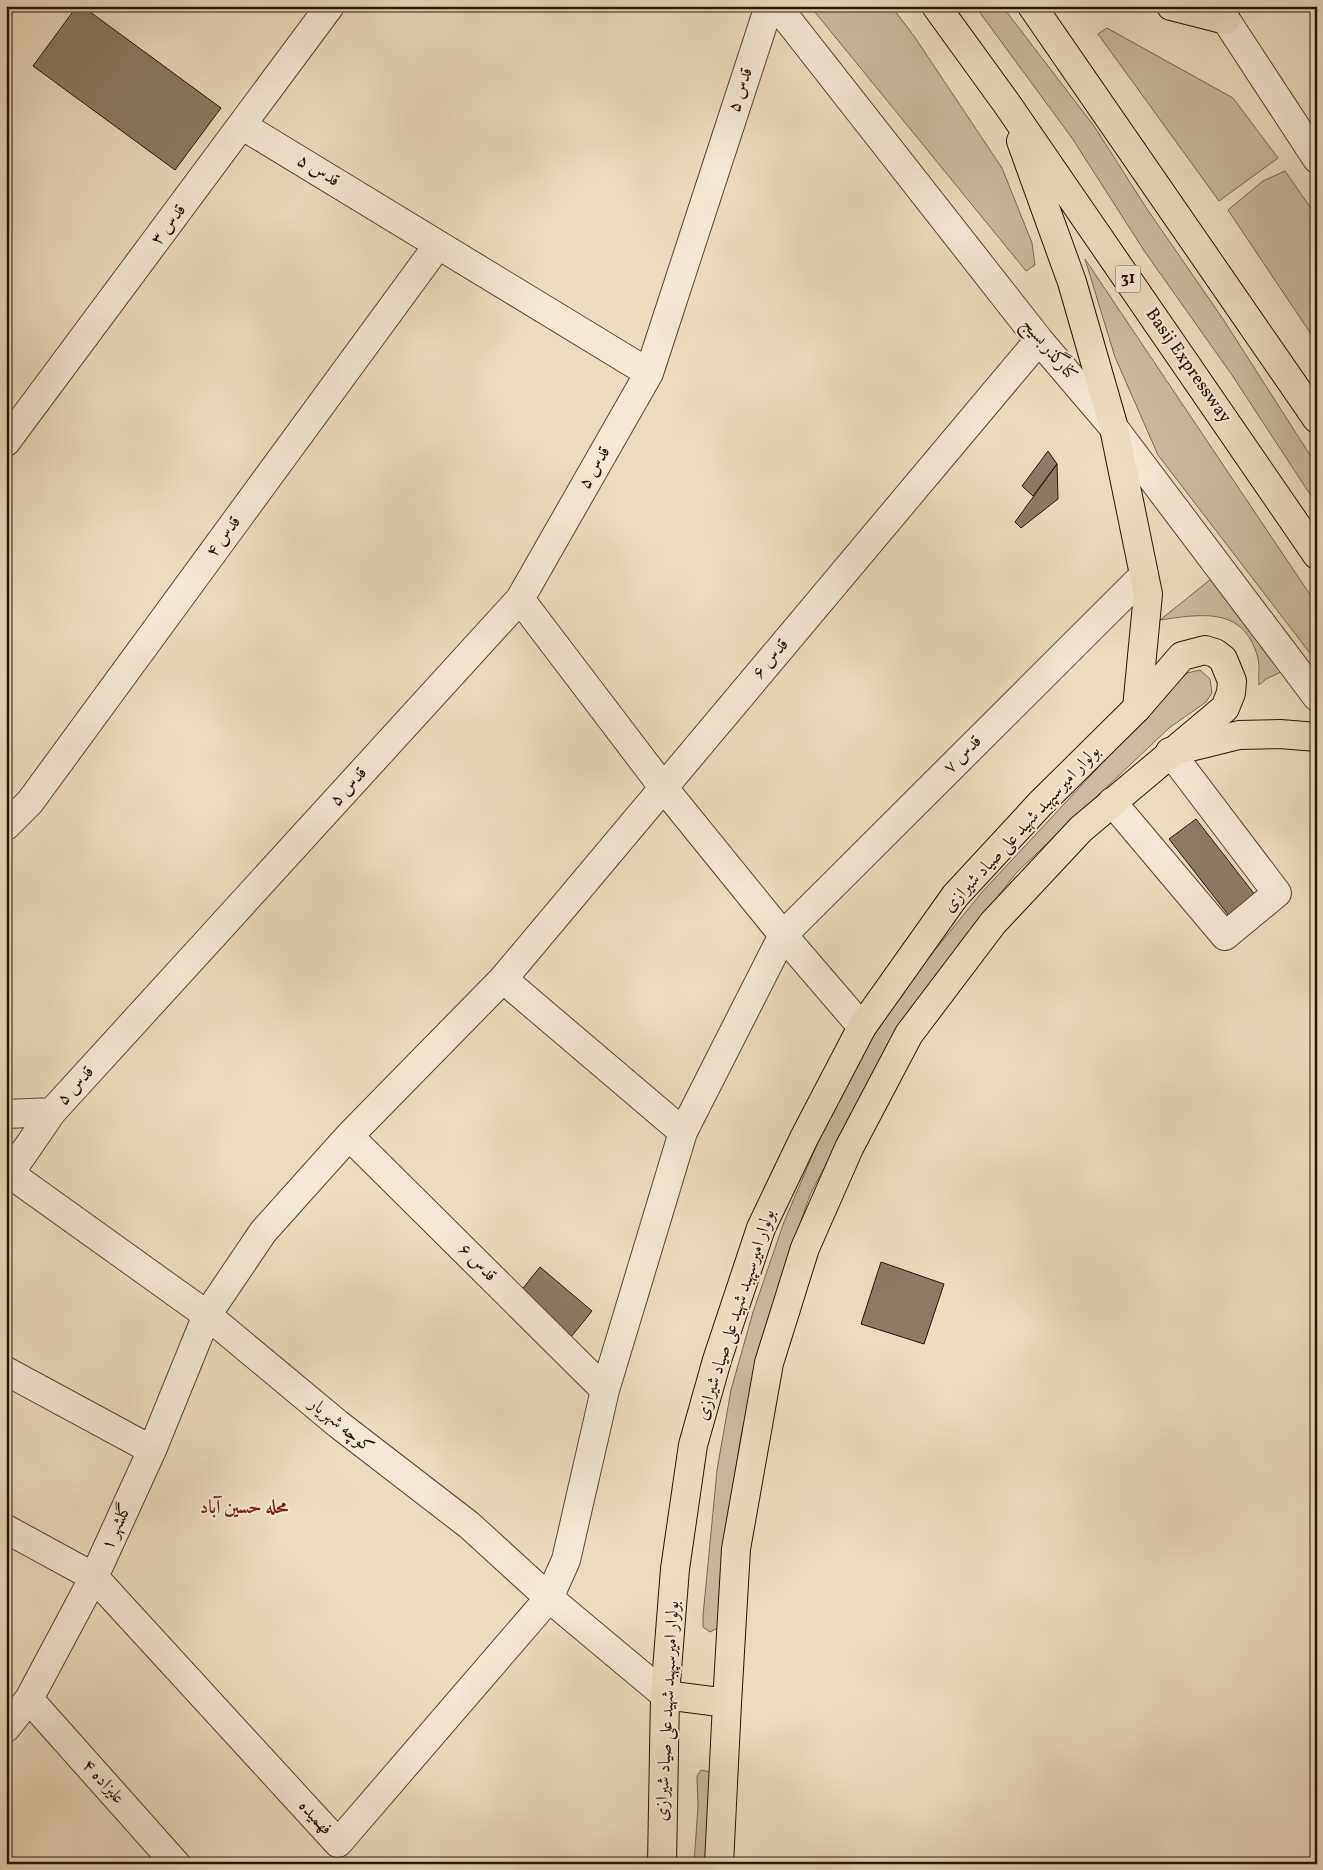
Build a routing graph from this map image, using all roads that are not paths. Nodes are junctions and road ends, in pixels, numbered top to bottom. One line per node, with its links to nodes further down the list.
1 (330, 6): 9 (street, قدس ۳)
2 (769, 6): 13 (street, قدس ۵)
3 (777, 6): 12 (street, کنارگذر بسیج)
4 (936, 6): 8 (main road, Basij Expressway / 31)
5 (1032, 6): 14 (main road)
6 (1171, 6): 7 (main road)
7 (1221, 11): 10 (street)
8 (1007, 104): 15 (main road); 17 (main road, Basij Expressway / 31)
9 (243, 126): 11 (street, قدس ۵); 16 (street, قدس ۳)
10 (1317, 159)
11 (438, 245): 13 (street, قدس ۵); 26 (street, قدس ۴)
12 (1039, 340): 15 (street, کنارگذر بسیج); 24 (street, قدس ۶)
13 (648, 373): 19 (street, قدس ۵)
14 (1317, 419)
15 (1114, 428): 18 (main road); 20 (street, کنارگذر بسیج)
16 (6, 442)
17 (1317, 555)
18 (1144, 575): 21 (main road); 27 (street, قدس ۷)
19 (520, 599): 24 (street); 30 (street, قدس ۵)
20 (1317, 697)
21 (1137, 708): 23 (main road, بولوار امیرسپهبد شهید علی صیاد شیرازی); 29 (main road, بولوار امیرسپهبد شهید علی صیاد شیرازی)
22 (1317, 737): 23 (main road)
23 (1170, 752): 25 (main road); 25 (street)
24 (664, 787): 27 (street); 28 (street, قدس ۶)
25 (1112, 802): 44 (main road)
26 (6, 826)
27 (783, 935): 29 (street); 32 (street, قدس ۷)
28 (503, 979): 32 (street); 33 (street, قدس ۶)
29 (862, 1027): 42 (main road, بولوار امیرسپهبد شهید علی صیاد شیرازی)
30 (52, 1112): 31 (street); 34 (street, قدس ۵)
31 (6, 1114)
32 (683, 1132): 37 (street, قدس ۷)
33 (349, 1136): 35 (street, قدس ۶); 37 (street, قدس ۶)
34 (7, 1171): 35 (street, کوچه شهریار)
35 (207, 1315): 38 (street, گلشهر ۱); 41 (street, کوچه شهریار)
36 (6, 1371): 38 (street)
37 (605, 1390): 41 (street, قدس ۷)
38 (152, 1450): 40 (street, گلشهر ۱)
39 (6, 1529): 40 (street)
40 (94, 1577): 41 (street, فهمیده); 43 (street, گلشهر ۱)
41 (549, 1598): 42 (street, کوچه شهریار)
42 (665, 1695): 44 (main road); 47 (main road, بولوار امیرسپهبد شهید علی صیاد شیرازی)
43 (29, 1700): 45 (street, گلشهر ۱); 46 (street, علیزاده ۴)
44 (726, 1703): 48 (main road)
45 (6, 1728)
46 (176, 1864)
47 (662, 1864)
48 (719, 1864)

